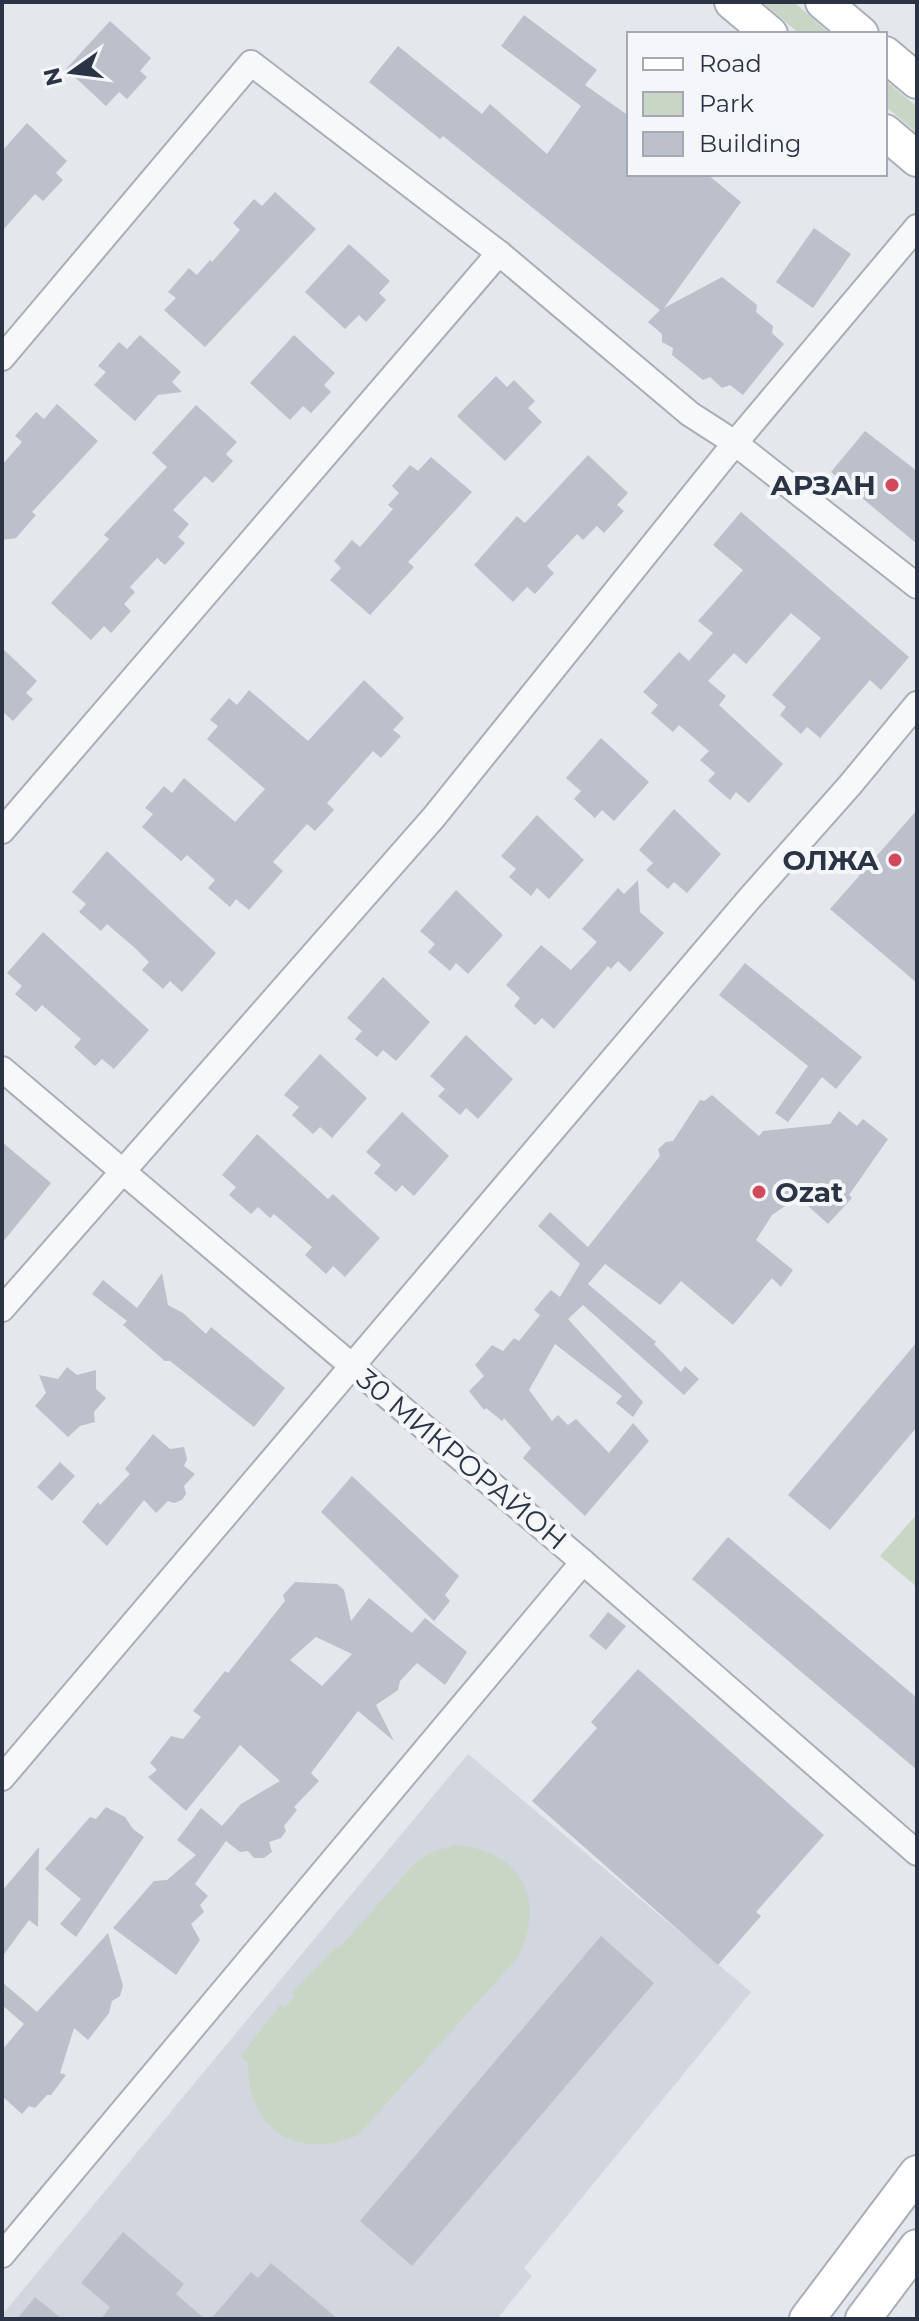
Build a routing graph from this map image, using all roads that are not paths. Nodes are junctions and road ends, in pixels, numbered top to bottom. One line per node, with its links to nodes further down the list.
1 (732, 2): 3 (main road)
2 (823, 2): 4 (main road)
3 (768, 32)
4 (859, 32)
5 (887, 56): 6 (main road)
6 (917, 81)
7 (887, 134): 8 (main road)
8 (917, 159)
9 (917, 227): 12 (street)
10 (499, 253): 11 (street); 12 (street); 15 (street)
11 (2, 358)
12 (735, 443): 13 (street); 17 (street)
13 (917, 586)
14 (917, 704): 19 (street)
15 (2, 831)
16 (2, 1069): 17 (street, 30 МИКРОРАЙОН)
17 (121, 1170): 18 (street); 19 (street, 30 МИКРОРАЙОН)
18 (2, 1309)
19 (352, 1365): 20 (street, 30 МИКРОРАЙОН); 21 (street)
20 (583, 1562): 22 (street, 30 МИКРОРАЙОН); 25 (street)
21 (2, 1778)
22 (917, 1853)
23 (917, 2173): 26 (main road)
24 (917, 2247): 27 (main road)
25 (2, 2255)
26 (807, 2319)
27 (863, 2319)

